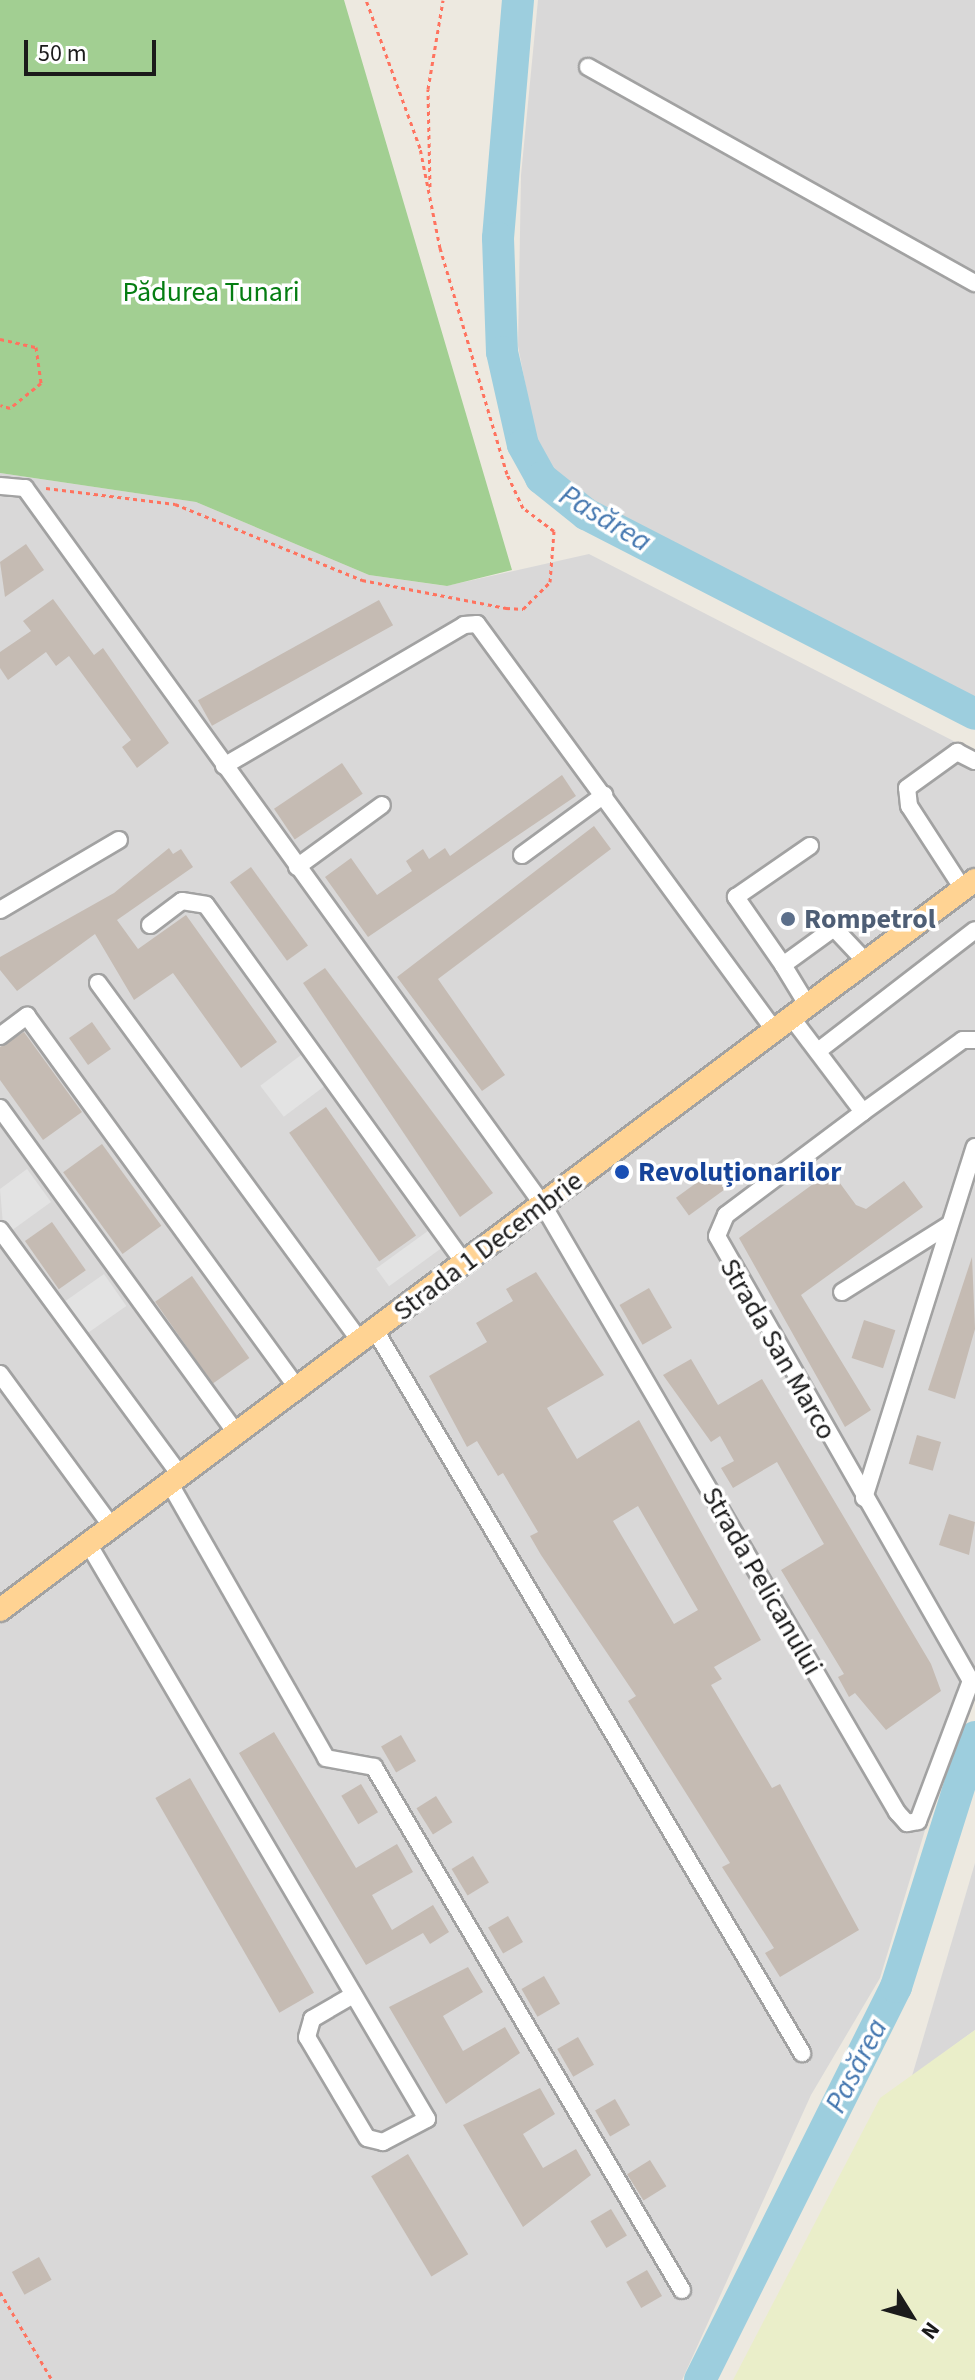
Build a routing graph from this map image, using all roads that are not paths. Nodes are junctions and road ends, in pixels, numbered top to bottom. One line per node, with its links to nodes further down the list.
1 (588, 67): 2 (street)
2 (975, 283)
3 (0, 486): 5 (street)
4 (975, 761): 12 (street)
5 (224, 766): 6 (street); 11 (street)
6 (604, 795): 10 (street); 19 (street)
7 (382, 805): 11 (street)
8 (119, 840): 13 (street)
9 (810, 846): 17 (street)
10 (522, 855)
11 (297, 867): 26 (street)
12 (969, 884): 16 (main road, Strada 1 Decembrie)
13 (0, 910)
14 (150, 925): 29 (street)
15 (975, 930): 22 (street)
16 (866, 962): 17 (street); 19 (main road, Strada 1 Decembrie)
17 (783, 965): 19 (street)
18 (98, 983): 31 (street)
19 (792, 1018): 22 (street); 26 (main road, Strada 1 Decembrie)
20 (0, 1036): 33 (street)
21 (975, 1040): 24 (street)
22 (818, 1051): 24 (street)
23 (0, 1108): 34 (street)
24 (863, 1112): 36 (street, Strada San Marco)
25 (975, 1147): 27 (street)
26 (543, 1205): 29 (main road, Strada 1 Decembrie); 40 (street, Strada Pelicanului)
27 (949, 1225): 30 (street); 36 (street)
28 (0, 1230): 35 (street)
29 (464, 1263): 31 (main road, Strada 1 Decembrie)
30 (842, 1292)
31 (368, 1336): 33 (main road, Strada 1 Decembrie); 42 (street)
32 (0, 1374): 37 (street)
33 (297, 1388): 34 (main road, Strada 1 Decembrie)
34 (237, 1434): 35 (main road, Strada 1 Decembrie)
35 (175, 1480): 37 (main road, Strada 1 Decembrie); 43 (street)
36 (864, 1498): 40 (street, Strada San Marco)
37 (112, 1527): 38 (main road, Strada 1 Decembrie)
38 (89, 1545): 39 (main road, Strada 1 Decembrie); 41 (street)
39 (0, 1610)
40 (972, 1690)
41 (353, 1995): 41 (street)
42 (802, 2053)
43 (682, 2290)

